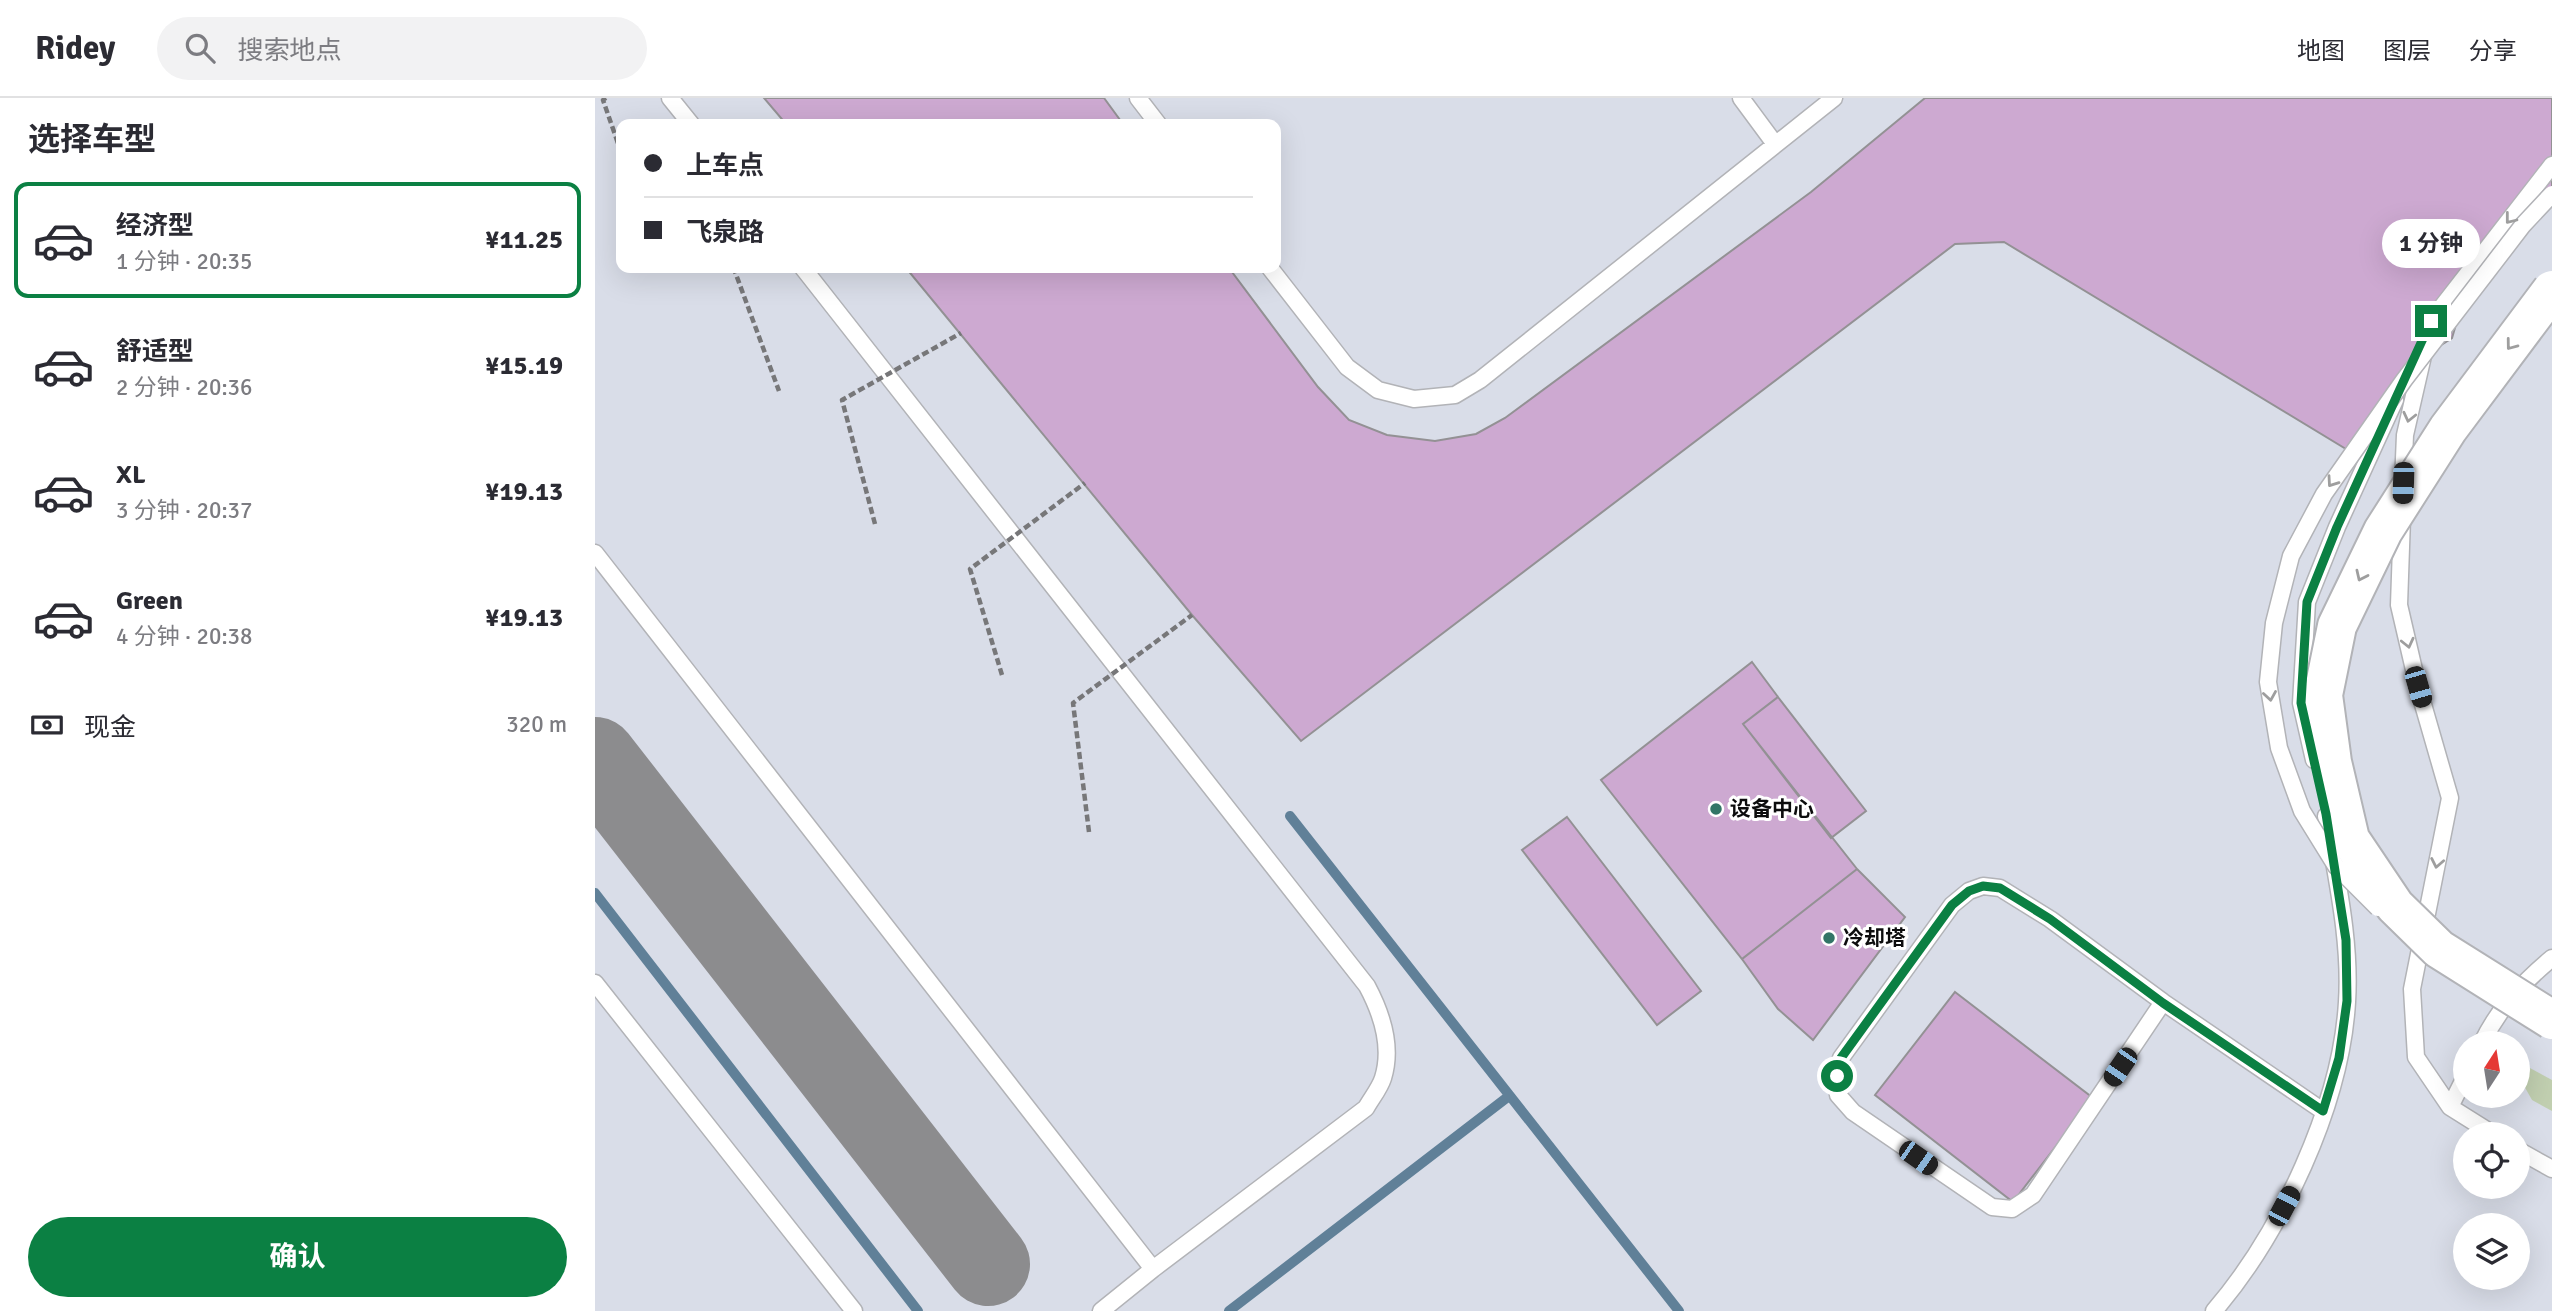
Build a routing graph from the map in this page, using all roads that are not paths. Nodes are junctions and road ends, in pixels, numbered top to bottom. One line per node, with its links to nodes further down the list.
1 (670, 98): 5 (lane)
2 (1138, 98): 6 (lane)
3 (1741, 98): 7 (lane)
4 (1834, 98): 7 (lane)
5 (687, 119)
6 (1155, 119)
7 (1775, 144): 11 (lane)
8 (2552, 165): 13 (lane, one-way to 13)
9 (2552, 194): 17 (lane, one-way to 17, bridge)
10 (807, 273): 29 (lane)
11 (1274, 273)
12 (2552, 290): 17 (street, one-way to 17, bridge)
13 (2431, 321): 15 (lane); 24 (lane, one-way to 24)
14 (595, 553): 29 (lane)
15 (2318, 777)
16 (2323, 801): 25 (lane)
17 (2439, 949): 21 (street, bridge)
18 (2552, 958): 22 (lane)
19 (595, 982): 30 (lane)
20 (2163, 1003): 20 (lane); 25 (lane)
21 (2552, 1020)
22 (2488, 1031)
23 (2453, 1101): 24 (lane)
24 (2450, 1107): 26 (lane)
25 (2323, 1111): 32 (lane)
26 (2474, 1122)
27 (2530, 1157): 28 (lane)
28 (2552, 1169)
29 (1153, 1269): 31 (lane)
30 (854, 1311)
31 (1101, 1311)
32 (2214, 1311)

